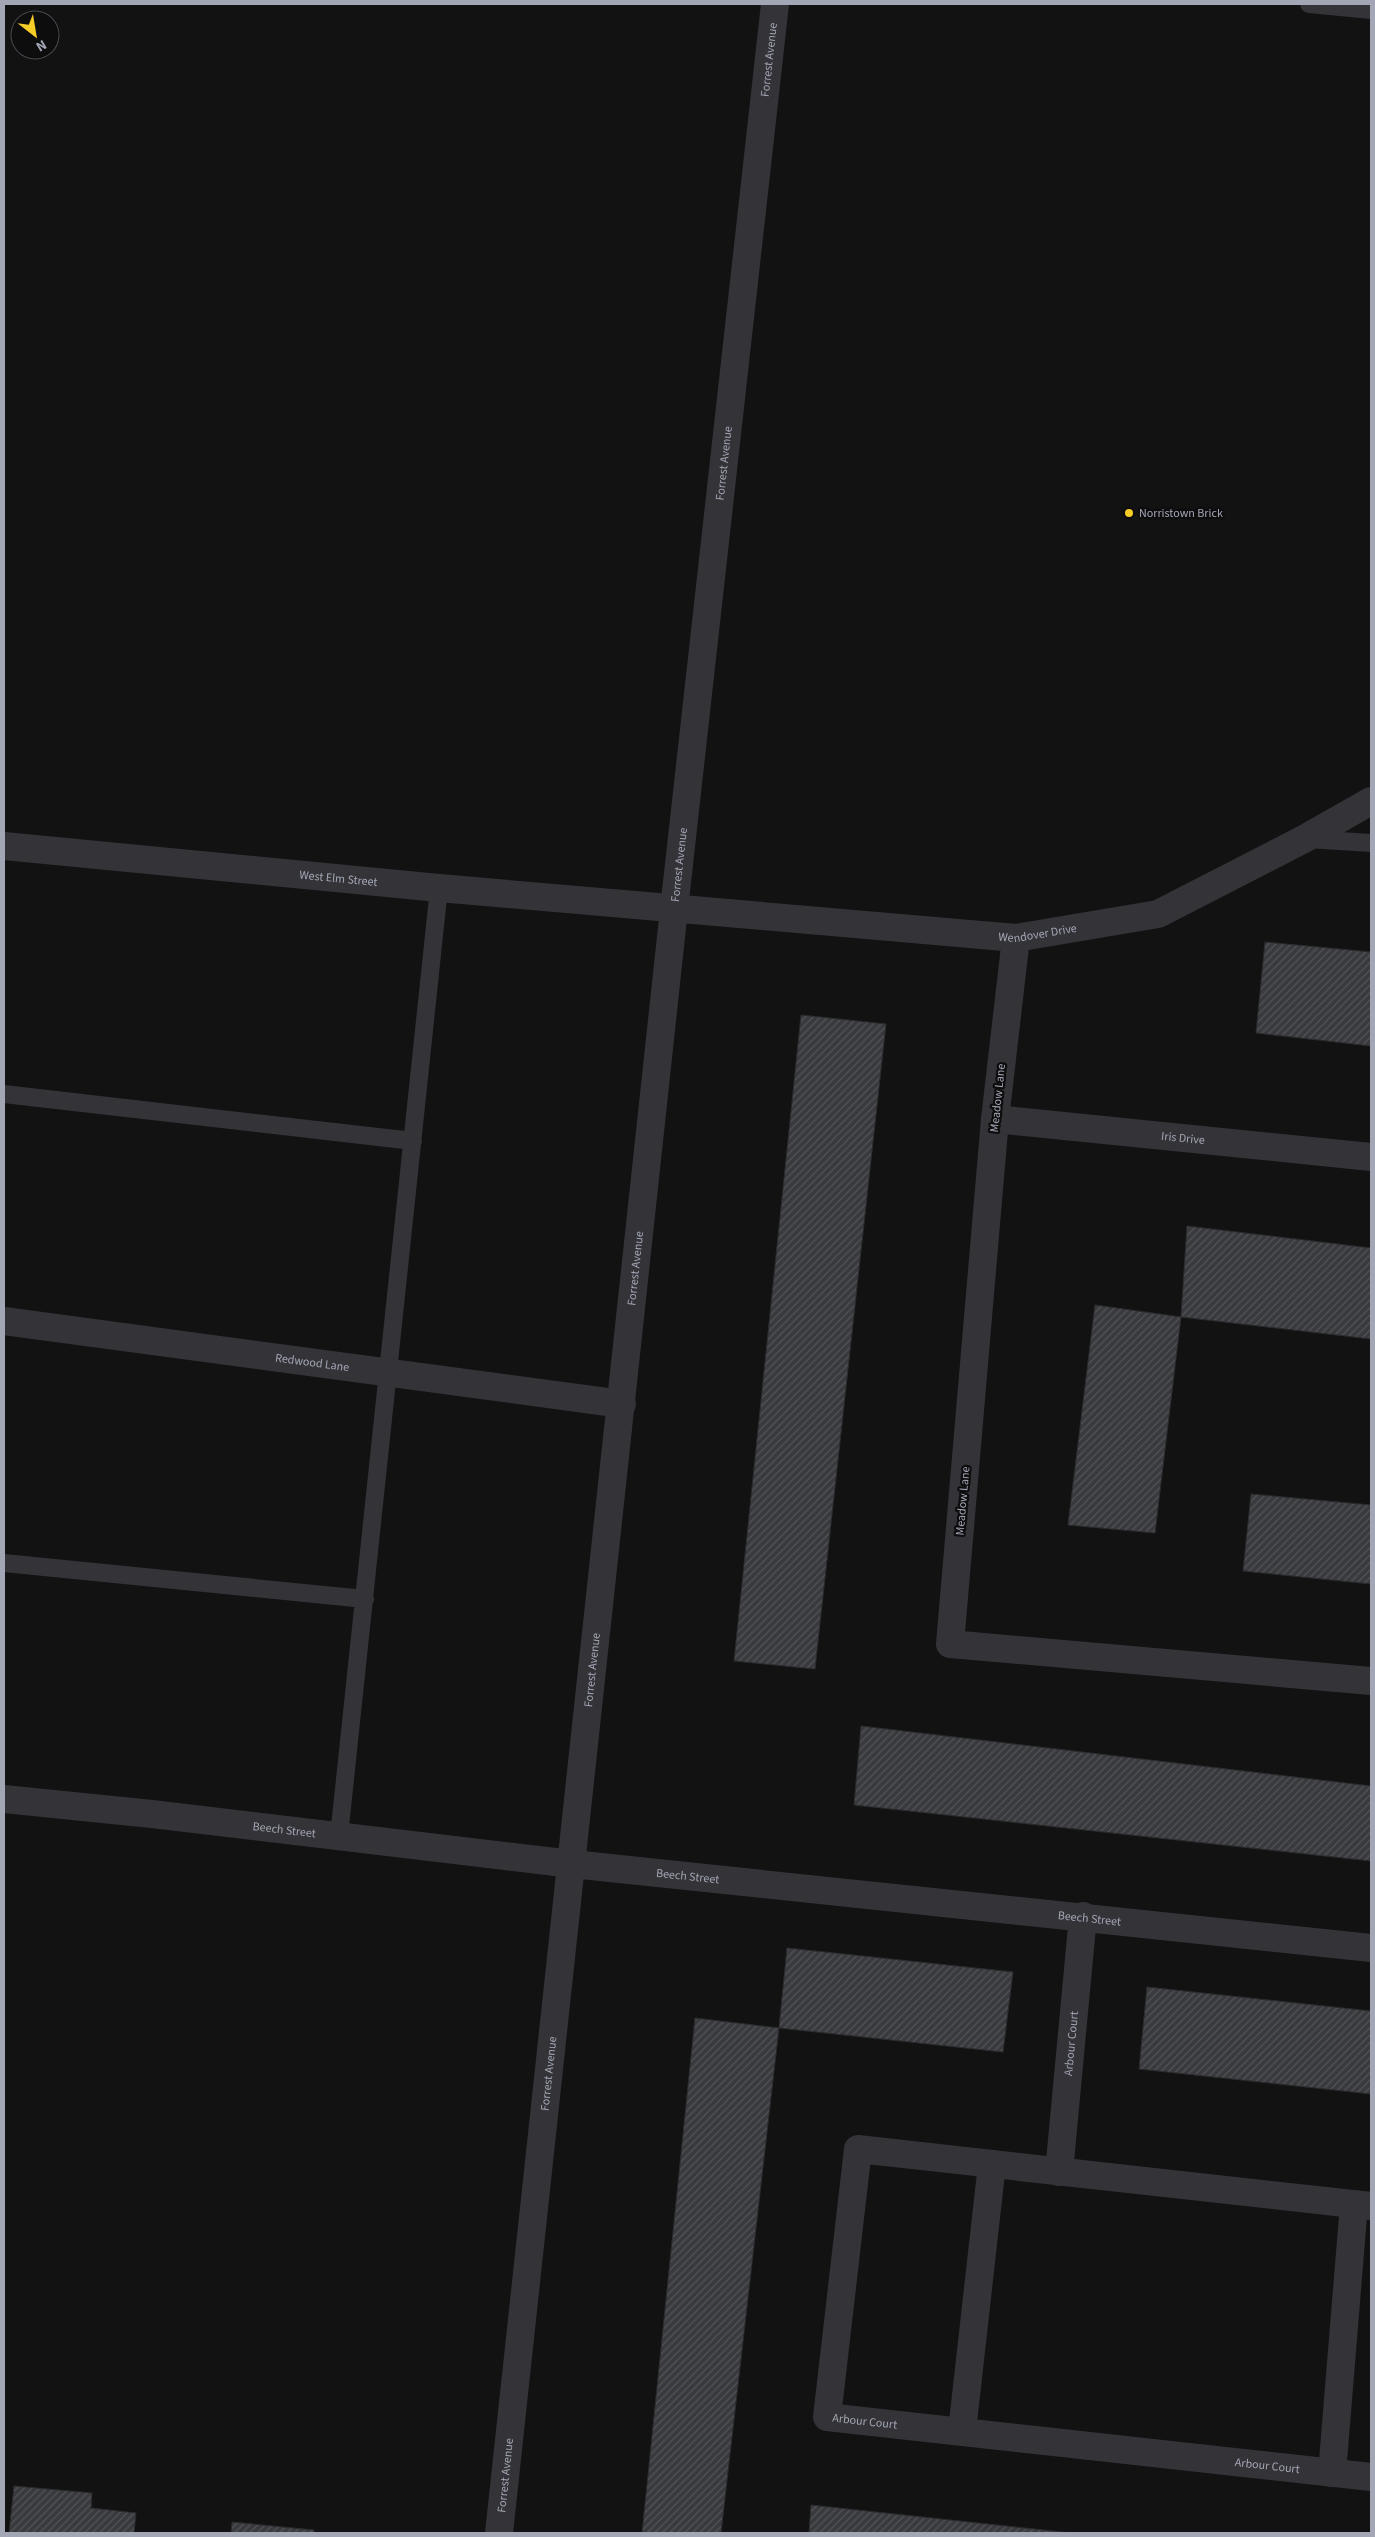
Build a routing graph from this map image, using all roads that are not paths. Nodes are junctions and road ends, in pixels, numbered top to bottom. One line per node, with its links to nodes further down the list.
1 (775, 4): 9 (street, Forrest Avenue)
2 (1309, 4): 3 (lane)
3 (1371, 10)
4 (1371, 801): 5 (street, Wendover Drive)
5 (1304, 839): 6 (lane); 10 (street, Wendover Drive)
6 (1371, 843)
7 (4, 846): 8 (street, West Elm Street)
8 (438, 888): 9 (street, West Elm Street); 13 (lane)
9 (674, 909): 10 (street, Wendover Drive); 17 (street, Forrest Avenue)
10 (1016, 938): 12 (street, Meadow Lane)
11 (4, 1094): 13 (lane)
12 (996, 1119): 14 (street, Iris Drive); 20 (street, Meadow Lane)
13 (413, 1141): 16 (lane)
14 (1371, 1157)
15 (4, 1321): 16 (street, Redwood Lane)
16 (389, 1372): 17 (street, Redwood Lane); 19 (lane)
17 (622, 1404): 23 (street, Forrest Avenue)
18 (4, 1563): 19 (lane)
19 (365, 1599): 22 (lane)
20 (1371, 1681)
21 (4, 1799): 22 (street, Beech Street)
22 (339, 1836): 23 (street, Beech Street)
23 (572, 1864): 24 (street, Beech Street); 32 (street, Forrest Avenue)
24 (1083, 1916): 25 (street, Beech Street); 27 (street, Arbour Court)
25 (1371, 1948)
26 (992, 2164): 27 (street, Arbour Court); 29 (street); 29 (street, Arbour Court)
27 (1059, 2172): 28 (street, Arbour Court)
28 (1363, 2205): 30 (street)
29 (962, 2431): 30 (street, Arbour Court)
30 (1332, 2472): 31 (street, Arbour Court)
31 (1371, 2477)
32 (500, 2533)

